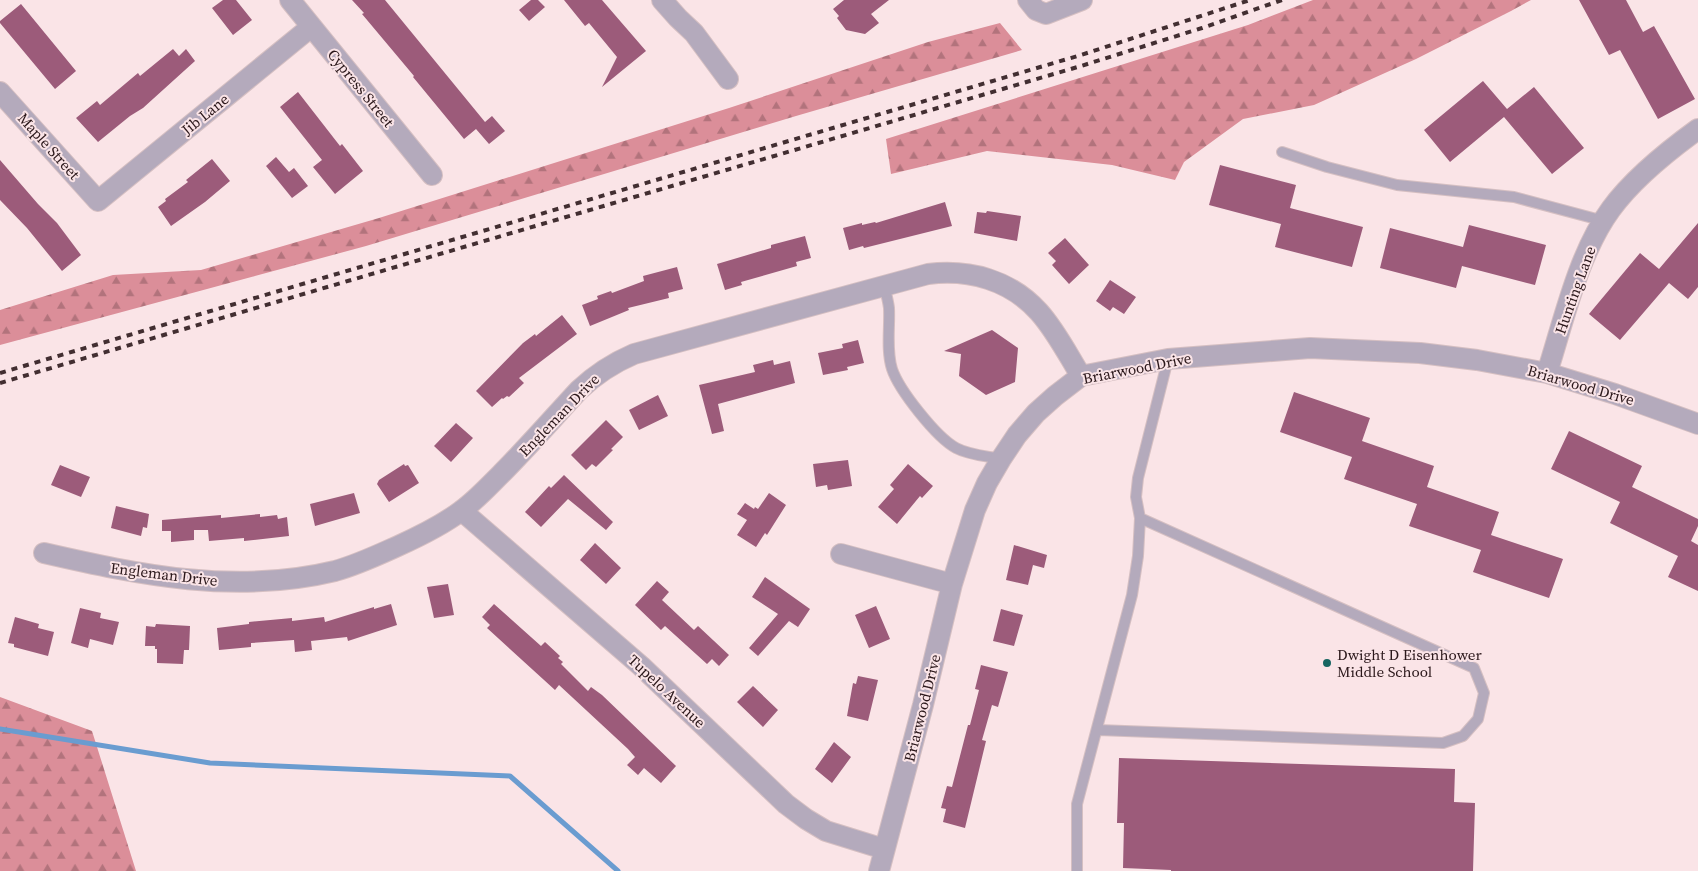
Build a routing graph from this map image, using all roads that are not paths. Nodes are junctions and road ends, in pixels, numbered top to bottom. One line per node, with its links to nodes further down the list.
1 (290, 0): 5 (street, Cypress Street)
2 (662, 0): 6 (street)
3 (1082, 0): 4 (street)
4 (1032, 5)
5 (312, 27): 10 (street, Cypress Street); 11 (street, Jib Lane)
6 (728, 80)
7 (0, 92): 11 (street, Maple Street)
8 (1698, 129): 12 (street, Hunting Lane)
9 (1282, 152): 12 (lane)
10 (432, 175)
11 (98, 201)
12 (1604, 221): 15 (street, Hunting Lane)
13 (884, 286): 16 (street, Engleman Drive); 18 (lane); 19 (street, Engleman Drive)
14 (1168, 359): 15 (street, Briarwood Drive); 16 (street, Briarwood Drive); 20 (lane)
15 (1547, 373): 17 (street, Briarwood Drive)
16 (1081, 376): 18 (street, Briarwood Drive)
17 (1697, 419)
18 (1001, 459): 23 (street, Briarwood Drive)
19 (462, 510): 21 (street, Engleman Drive); 25 (street, Tupelo Avenue)
20 (1140, 518): 24 (lane); 24 (lane)
21 (44, 553)
22 (841, 554): 23 (street)
23 (952, 584): 25 (street, Briarwood Drive)
24 (1098, 730): 27 (lane)
25 (884, 848): 26 (street, Briarwood Drive)
26 (879, 871)
27 (1077, 871)

